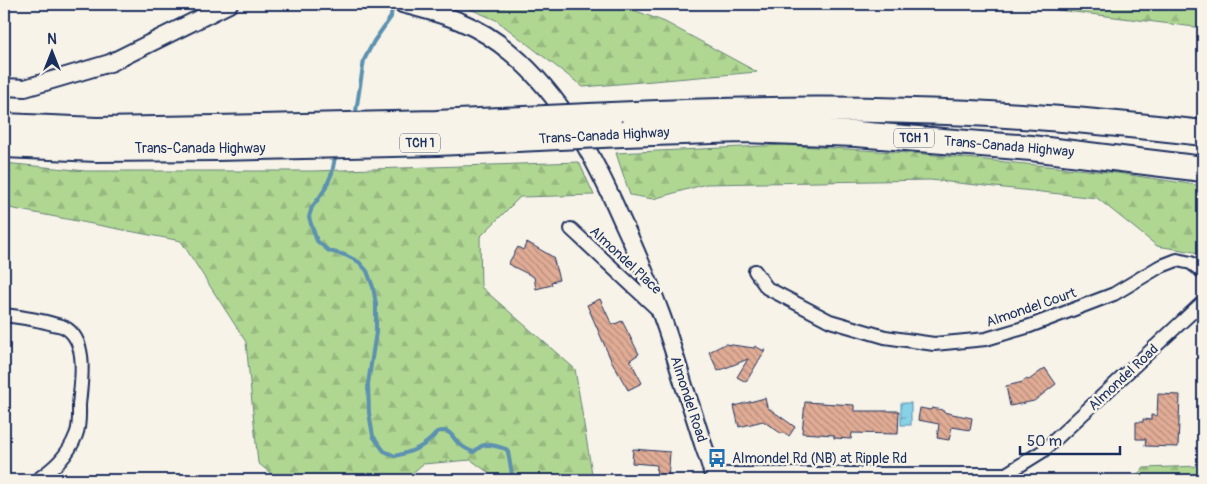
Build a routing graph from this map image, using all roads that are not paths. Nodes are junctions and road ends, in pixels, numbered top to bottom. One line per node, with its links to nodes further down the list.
1 (229, 4): 3 (street)
2 (402, 4): 14 (street, Almondel Road)
3 (4, 87)
4 (617, 125): 6 (highway, Trans-Canada Highway / TCH 1); 7 (highway, Trans-Canada Highway / TCH 1, bridge); 9 (highway, Trans-Canada Highway / TCH 1)
5 (4, 126): 7 (highway, Trans-Canada Highway / TCH 1)
6 (1203, 133)
7 (216, 138): 8 (highway, Trans-Canada Highway / TCH 1)
8 (4, 145)
9 (1203, 168)
10 (571, 229): 14 (street, Almondel Place)
11 (755, 270): 12 (street, Almondel Court)
12 (1203, 272)
13 (1203, 302): 16 (street, Almondel Road)
14 (661, 313): 16 (street, Almondel Road)
15 (4, 315): 17 (street)
16 (714, 477)
17 (36, 480)

